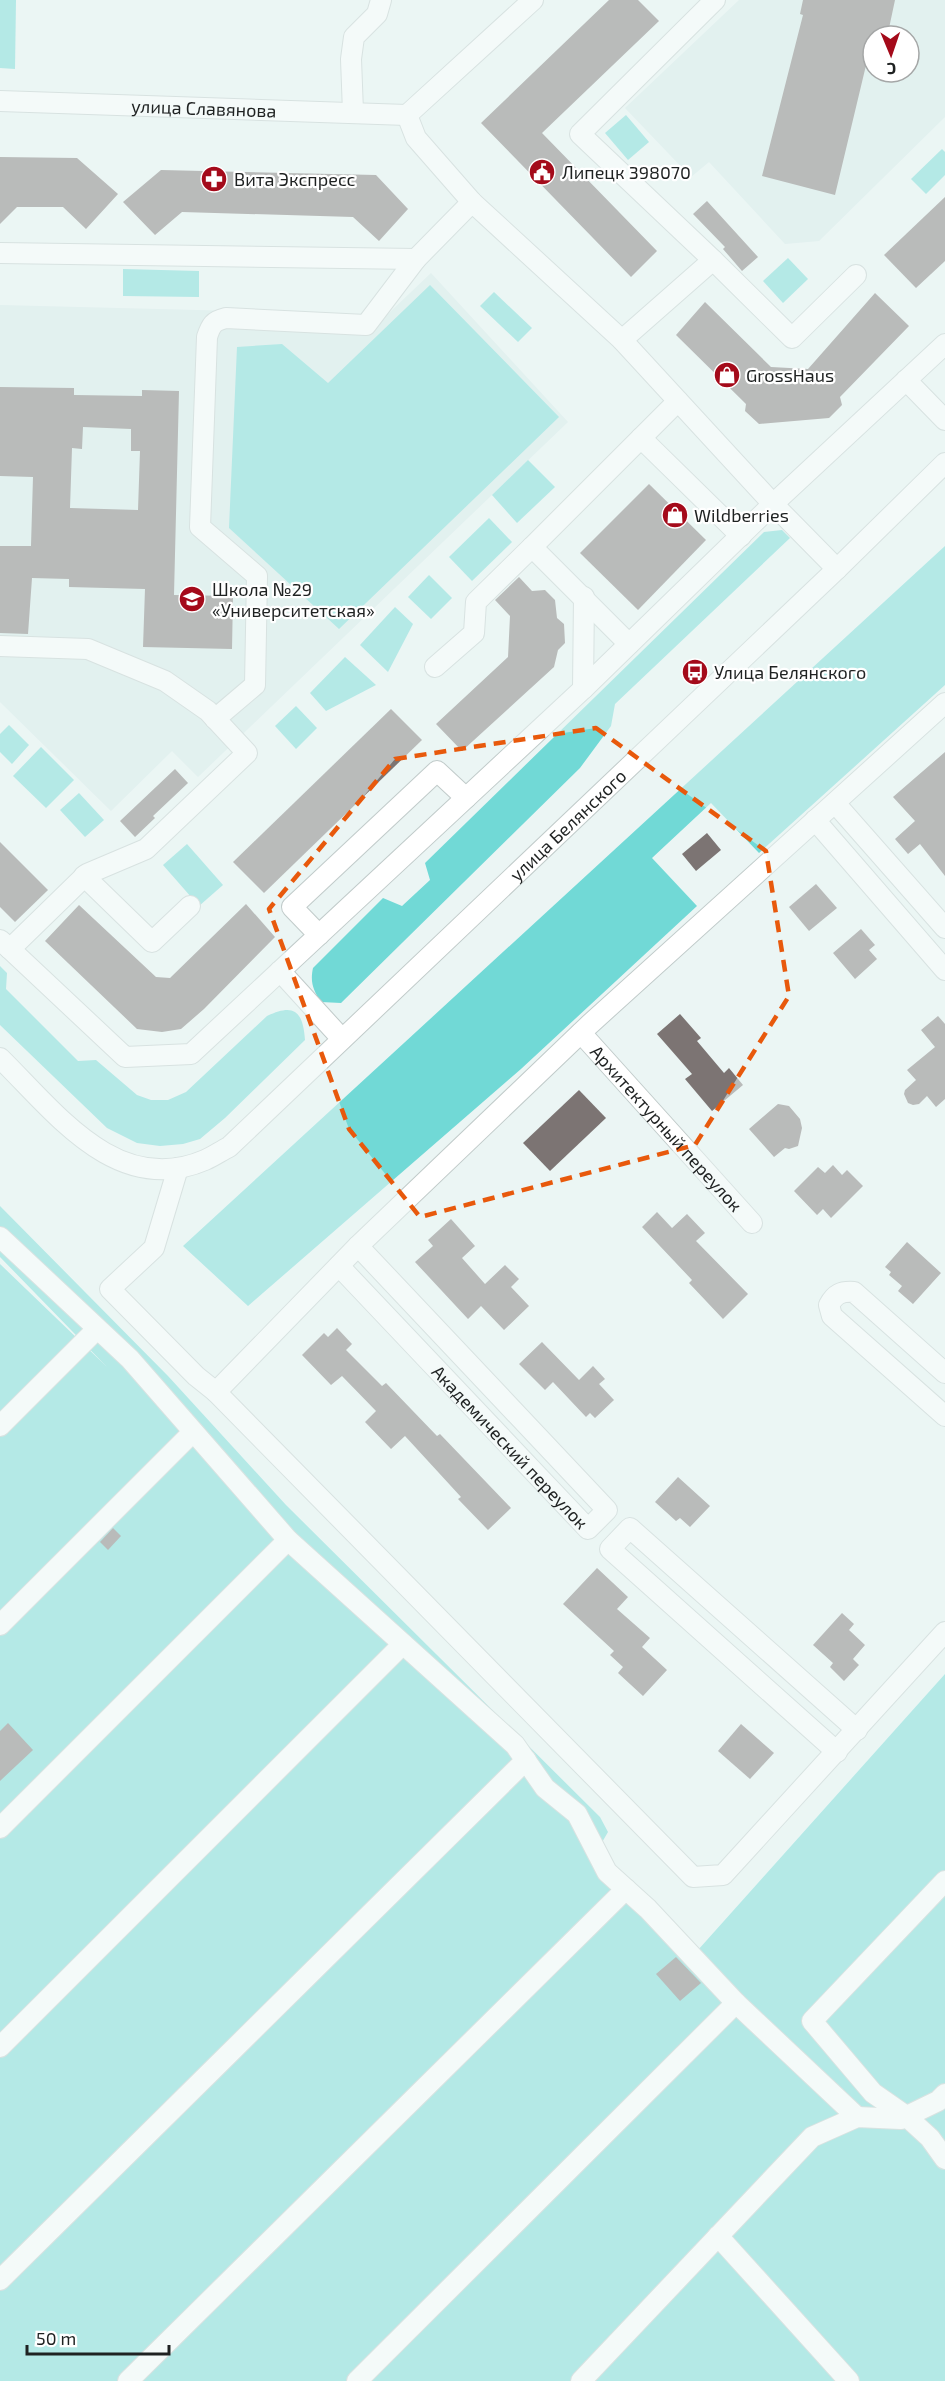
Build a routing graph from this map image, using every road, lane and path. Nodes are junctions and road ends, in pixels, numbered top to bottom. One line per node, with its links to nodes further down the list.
1 (381, 0): 5 (street)
2 (533, 0): 6 (street)
3 (705, 3): 10 (street)
4 (0, 101): 5 (street, улица Славянова)
5 (353, 112): 6 (street, улица Славянова)
6 (407, 115): 7 (street)
7 (472, 202): 9 (street); 12 (street)
8 (0, 253): 9 (street)
9 (416, 260): 29 (street)
10 (713, 260): 11 (street); 12 (street)
11 (856, 275)
12 (622, 340): 15 (street)
13 (945, 344): 14 (street)
14 (906, 380): 16 (street); 19 (street)
15 (678, 401): 17 (street); 19 (street)
16 (945, 420)
17 (641, 438): 20 (street); 21 (street)
18 (945, 463): 22 (street, улица Белянского)
19 (773, 504): 20 (street); 22 (street)
20 (741, 536): 24 (street)
21 (532, 547): 23 (street); 26 (street)
22 (837, 569): 41 (street, улица Белянского)
23 (584, 597): 24 (street); 27 (street)
24 (629, 644): 27 (street)
25 (0, 646): 29 (street)
26 (435, 667)
27 (583, 689): 30 (street)
28 (945, 703): 31 (street)
29 (215, 719): 33 (street)
30 (466, 798): 36 (street); 36 (street)
31 (835, 802): 32 (street); 35 (street)
32 (815, 820): 38 (street); 40 (street)
33 (84, 876): 34 (street); 37 (street)
34 (190, 906)
35 (945, 928)
36 (319, 935): 39 (street)
37 (5, 945): 39 (street)
38 (945, 970)
39 (280, 971): 41 (street)
40 (581, 1033): 44 (street, Архитектурный переулок); 46 (street)
41 (342, 1039): 43 (street, улица Белянского)
42 (0, 1058): 43 (street, улица Белянского)
43 (178, 1168): 50 (street)
44 (752, 1223)
45 (0, 1237): 48 (street)
46 (358, 1246): 47 (street); 47 (street, Академический переулок)
47 (339, 1266): 50 (street)
48 (97, 1329): 52 (street); 53 (street)
49 (945, 1373): 51 (street)
50 (216, 1392): 59 (street)
51 (945, 1416)
52 (0, 1426)
53 (193, 1432): 54 (street); 55 (street)
54 (288, 1540): 57 (street); 61 (street)
55 (0, 1625)
56 (945, 1632): 58 (street)
57 (404, 1644): 60 (street); 65 (street)
58 (856, 1730): 59 (street); 59 (street)
59 (837, 1752)
60 (526, 1760): 63 (street); 71 (street)
61 (0, 1828)
62 (945, 1881): 67 (street)
63 (626, 1889): 64 (street); 72 (street)
64 (736, 2003): 68 (street); 73 (street)
65 (0, 2047)
66 (945, 2094): 67 (street)
67 (906, 2116): 68 (street); 69 (street)
68 (857, 2117): 70 (street)
69 (945, 2159)
70 (718, 2236): 74 (street); 75 (street)
71 (0, 2280)
72 (128, 2381)
73 (357, 2381)
74 (582, 2381)
75 (849, 2381)

